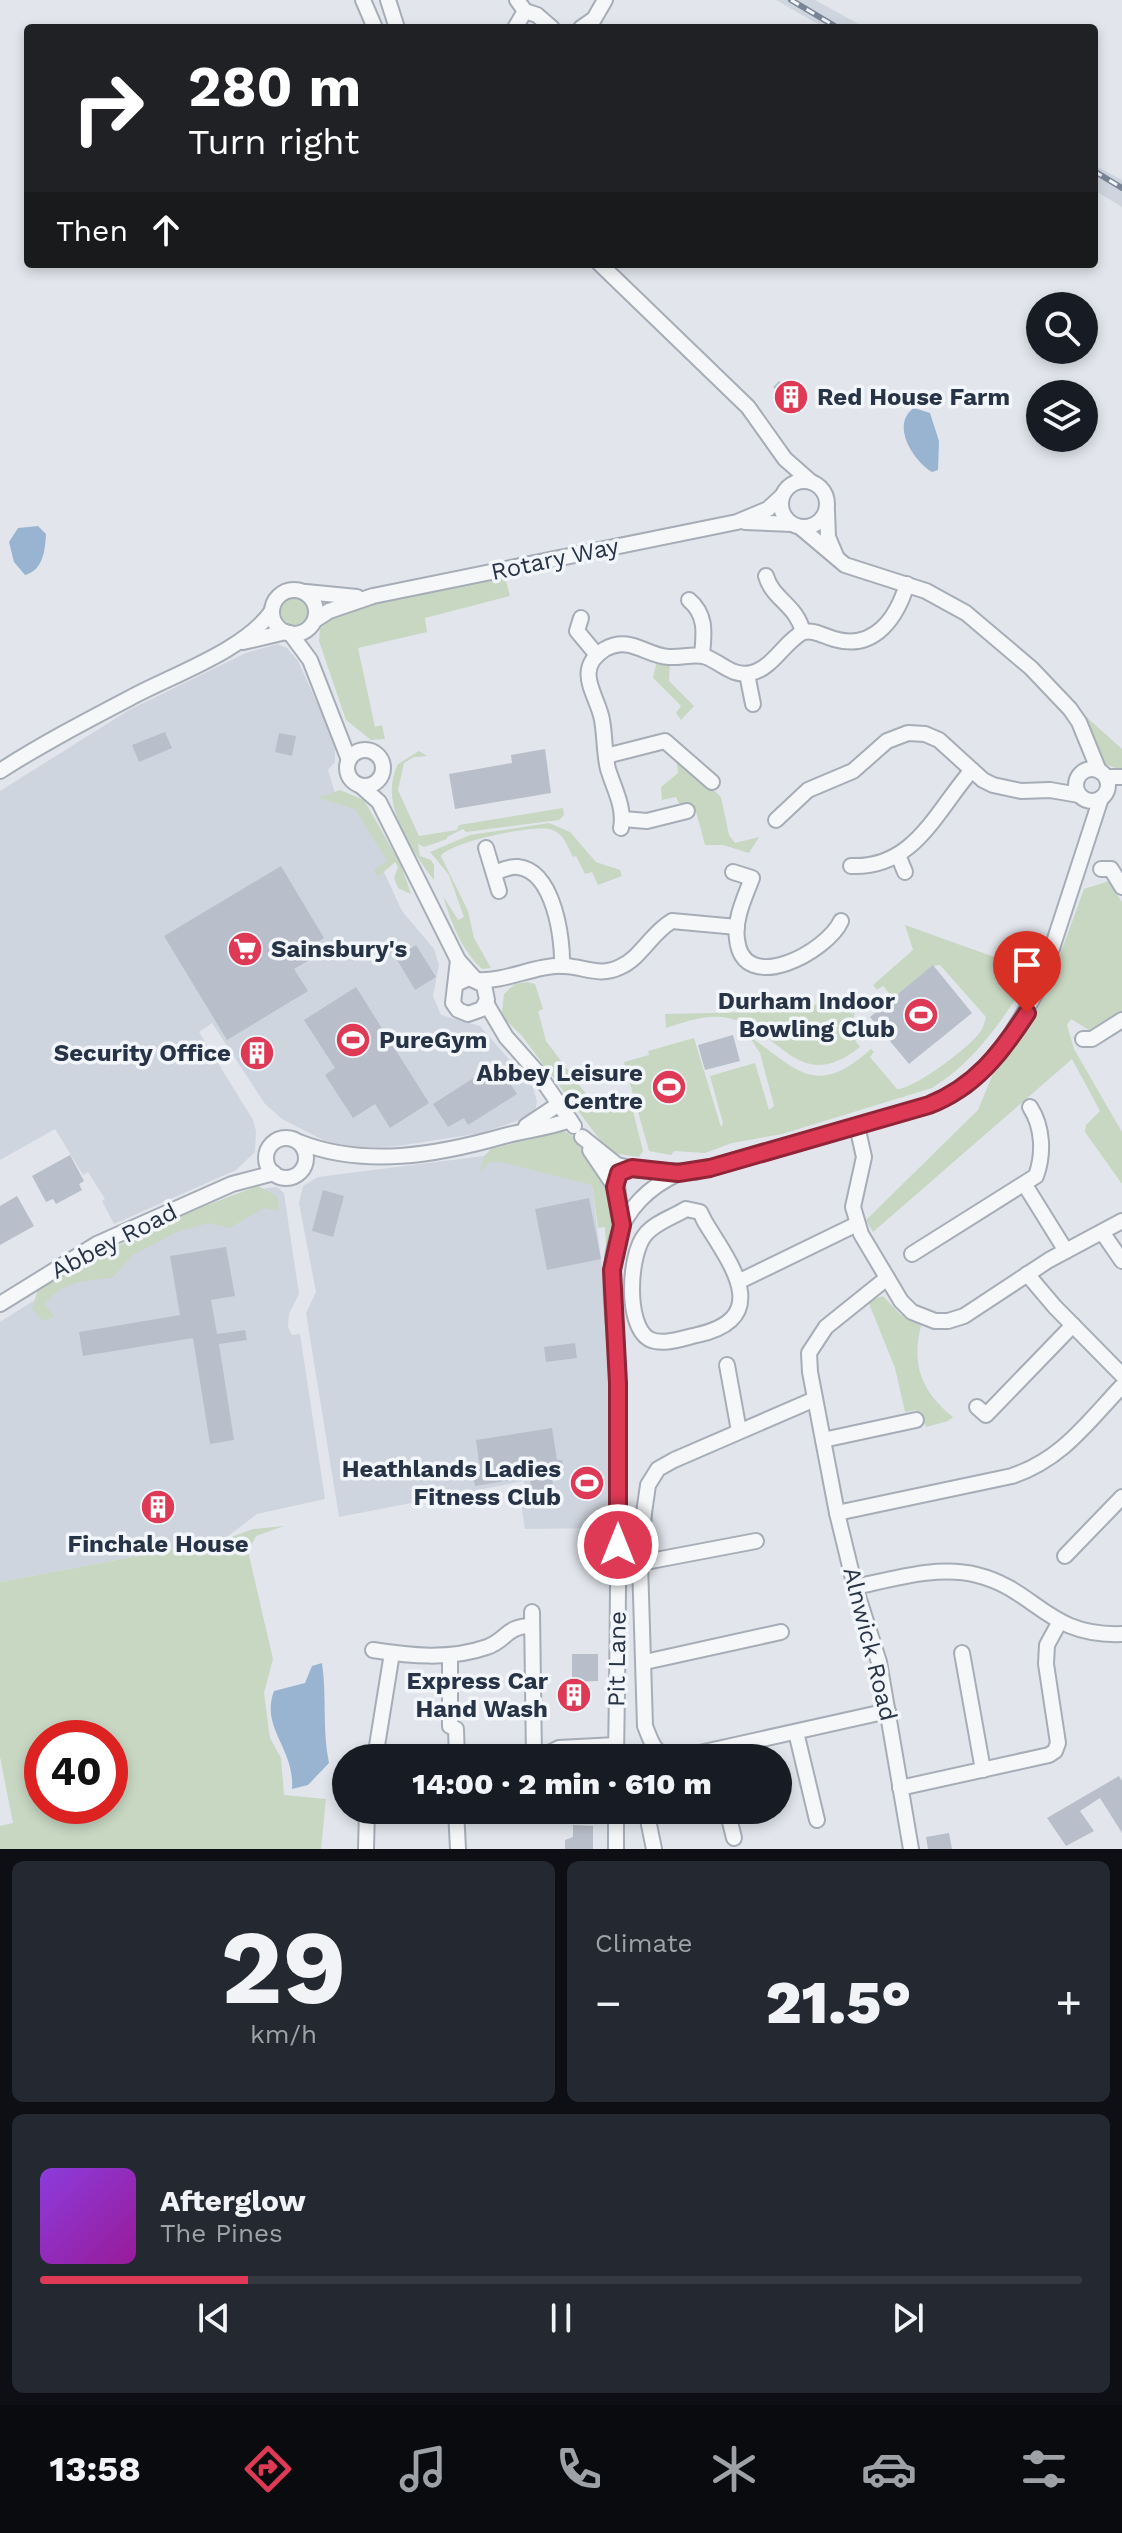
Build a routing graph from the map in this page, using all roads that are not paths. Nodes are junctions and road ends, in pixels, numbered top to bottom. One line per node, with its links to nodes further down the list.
1 (363, 0): 6 (street)
2 (407, 0): 4 (street)
3 (605, 0): 9 (street)
4 (389, 4): 7 (street)
5 (521, 5): 8 (street)
6 (373, 24)
7 (396, 24)
8 (547, 24)
9 (587, 24)
10 (604, 268): 11 (street)
11 (785, 459): 12 (street); 13 (street)
12 (810, 481): 13 (street); 14 (street)
13 (783, 494): 15 (street, Rotary Way); 16 (street)
14 (827, 510): 16 (street); 17 (street)
15 (737, 522): 16 (street, Rotary Way); 21 (street, Rotary Way)
16 (797, 526): 17 (street)
17 (838, 560): 18 (street)
18 (907, 584): 26 (street); 37 (street)
19 (766, 586): 26 (street)
20 (303, 592): 21 (street, Rotary Way); 23 (street); 24 (street)
21 (373, 596): 24 (street, Rotary Way)
22 (698, 605): 30 (street)
23 (272, 611): 27 (street); 28 (street)
24 (314, 623): 27 (street); 31 (street)
25 (575, 627): 29 (street)
26 (803, 632): 32 (street)
27 (288, 633): 28 (street); 31 (street)
28 (231, 646): 42 (street)
29 (597, 655): 30 (street); 39 (street)
30 (702, 655): 32 (street)
31 (310, 660): 35 (street)
32 (747, 674): 33 (street)
33 (753, 704)
34 (670, 726): 36 (street)
35 (340, 733): 38 (street); 40 (street)
36 (665, 741): 39 (street); 45 (street)
37 (1087, 743): 46 (street); 48 (street)
38 (367, 750): 40 (street); 43 (street)
39 (606, 756): 50 (street)
40 (349, 760): 47 (street)
41 (972, 770): 48 (street); 51 (street); 54 (street)
42 (0, 771)
43 (381, 777): 47 (street); 49 (street)
44 (1122, 779): 46 (street)
45 (712, 782)
46 (1103, 784): 48 (street); 48 (street); 52 (street)
47 (361, 786): 49 (street)
48 (1080, 786): 52 (street)
49 (379, 802): 64 (street)
50 (687, 811)
51 (776, 820)
52 (1090, 829): 77 (street)
53 (486, 848): 59 (street)
54 (898, 855): 55 (street); 58 (street)
55 (851, 866)
56 (1101, 869): 60 (street)
57 (733, 872): 62 (street)
58 (905, 872)
59 (494, 873): 61 (street); 65 (street)
60 (1122, 887)
61 (499, 891)
62 (737, 927): 63 (street); 65 (street)
63 (841, 927)
64 (458, 960): 67 (street); 68 (street)
65 (562, 966): 66 (street)
66 (508, 978): 67 (street); 69 (street)
67 (476, 979): 68 (street); 69 (street)
68 (456, 984): 70 (street)
69 (487, 1002): 70 (street); 72 (street)
70 (468, 1014): 72 (street)
71 (1122, 1020): 73 (street)
72 (506, 1037): 74 (street)
73 (1083, 1039)
74 (559, 1104): 76 (street); 78 (street)
75 (1030, 1107): 88 (street)
76 (570, 1120): 78 (street); 79 (street)
77 (857, 1126): 86 (street); 92 (street)
78 (506, 1136): 82 (street)
79 (582, 1137): 84 (street); 89 (street)
80 (299, 1142): 81 (street); 82 (street); 83 (street)
81 (266, 1156): 85 (street); 87 (street)
82 (341, 1156): 83 (street)
83 (303, 1169): 85 (street)
84 (635, 1169): 86 (street); 89 (street); 90 (street)
85 (274, 1173): 87 (street)
86 (678, 1173): 90 (street)
87 (232, 1184): 101 (street, Abbey Road)
88 (1025, 1185): 95 (street); 96 (street)
89 (616, 1190): 90 (street); 93 (street, Pit Lane)
90 (644, 1194): 93 (street, Pit Lane)
91 (1122, 1221): 94 (street)
92 (857, 1224): 99 (street); 100 (street)
93 (622, 1225): 130 (street, Pit Lane)
94 (1102, 1232): 95 (street); 97 (street)
95 (1066, 1251): 98 (street)
96 (912, 1254)
97 (1122, 1261)
98 (1027, 1274): 99 (street); 102 (street)
99 (887, 1278): 106 (street, Alnwick Road)
100 (740, 1281): 100 (street)
101 (0, 1304)
102 (1073, 1325): 104 (street); 107 (street)
103 (727, 1365): 109 (street)
104 (1122, 1375)
105 (1122, 1386): 112 (street)
106 (815, 1399): 109 (street); 110 (street, Alnwick Road)
107 (977, 1407)
108 (916, 1420): 110 (street)
109 (739, 1431): 115 (street)
110 (823, 1440): 112 (street, Alnwick Road)
111 (1122, 1497): 114 (street)
112 (837, 1513): 116 (street, Alnwick Road)
113 (756, 1541): 115 (street)
114 (1065, 1556)
115 (640, 1563): 124 (street)
116 (855, 1587): 117 (street); 125 (street, Alnwick Road)
117 (1059, 1623): 119 (street); 133 (street)
118 (781, 1632): 124 (street)
119 (1122, 1634)
120 (373, 1650): 121 (street)
121 (392, 1653): 123 (street); 127 (street)
122 (962, 1653): 133 (street)
123 (450, 1655): 128 (street); 129 (street)
124 (645, 1662): 131 (street)
125 (888, 1711): 126 (street); 134 (street, Alnwick Road)
126 (796, 1732): 132 (street); 135 (street)
127 (377, 1744)
128 (457, 1744)
129 (536, 1744)
130 (616, 1744)
131 (648, 1744)
132 (751, 1744)
133 (983, 1770): 134 (street)
134 (900, 1788): 146 (street, Alnwick Road)
135 (817, 1820)
136 (367, 1824): 143 (street)
137 (457, 1824): 144 (street)
138 (616, 1824): 145 (street)
139 (647, 1824): 142 (street)
140 (730, 1824): 141 (street)
141 (734, 1838)
142 (649, 1845)
143 (366, 1849)
144 (458, 1849)
145 (616, 1849)
146 (911, 1849)

